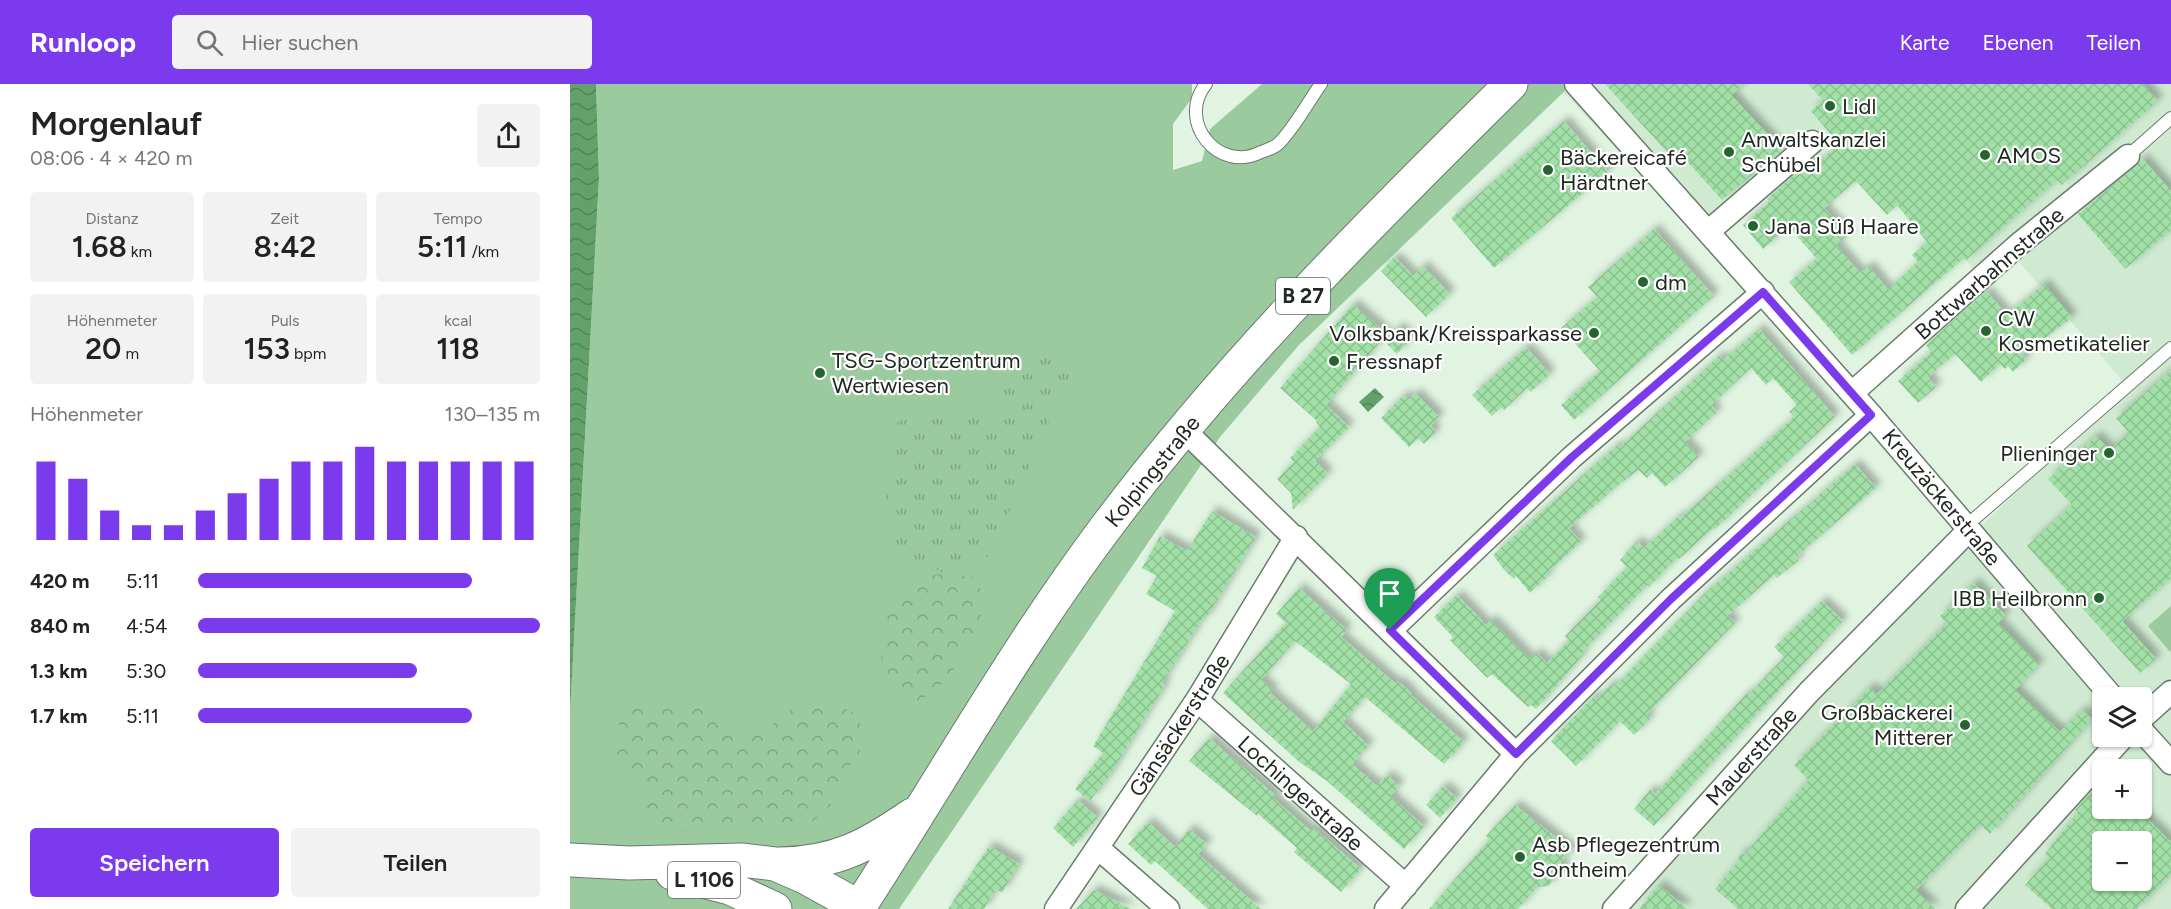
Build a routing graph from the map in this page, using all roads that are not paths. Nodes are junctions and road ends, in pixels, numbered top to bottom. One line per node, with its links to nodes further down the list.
1 (1206, 84): 2 (lane)
2 (1321, 84)
3 (1510, 84): 13 (main road, Kolpingstraße / B 27)
4 (1576, 84): 8 (street, Kreuzäckerstraße)
5 (2171, 118): 7 (lane)
6 (1812, 142): 8 (street)
7 (2128, 156): 11 (street, Bottwarbahnstraße)
8 (1709, 231): 9 (street, Kreuzäckerstraße)
9 (1763, 292): 11 (street, Kreuzäckerstraße); 16 (street)
10 (2171, 348): 14 (lane)
11 (1852, 393): 12 (street, Kreuzäckerstraße)
12 (1871, 415): 14 (street, Kreuzäckerstraße); 23 (street)
13 (1183, 429): 15 (street); 25 (main road, Kolpingstraße / B 27)
14 (1968, 528): 17 (street, Kreuzäckerstraße); 36 (street, Mauerstraße)
15 (1296, 537): 16 (street); 19 (street, Gänsäckerstraße)
16 (1390, 630): 23 (street)
17 (2104, 687)
18 (2171, 692): 20 (street)
19 (1197, 700): 26 (street, Gänsäckerstraße); 30 (street, Lochingerstraße)
20 (2152, 709)
21 (2152, 742): 24 (street)
22 (2114, 747): 37 (street)
23 (1516, 754): 30 (street)
24 (2171, 763)
25 (918, 811): 29 (main road); 31 (main road, Kolpingstraße / B 27)
26 (1098, 848): 33 (street, Gänsäckerstraße); 34 (street)
27 (570, 860): 28 (main road, L 1106)
28 (629, 863): 29 (main road, L 1106); 32 (main road, L 1106)
29 (775, 864): 31 (main road)
30 (1406, 886): 35 (street)
31 (858, 908)
32 (775, 909)
33 (1056, 909)
34 (1168, 909)
35 (1386, 909)
36 (1614, 909)
37 (1967, 909)

